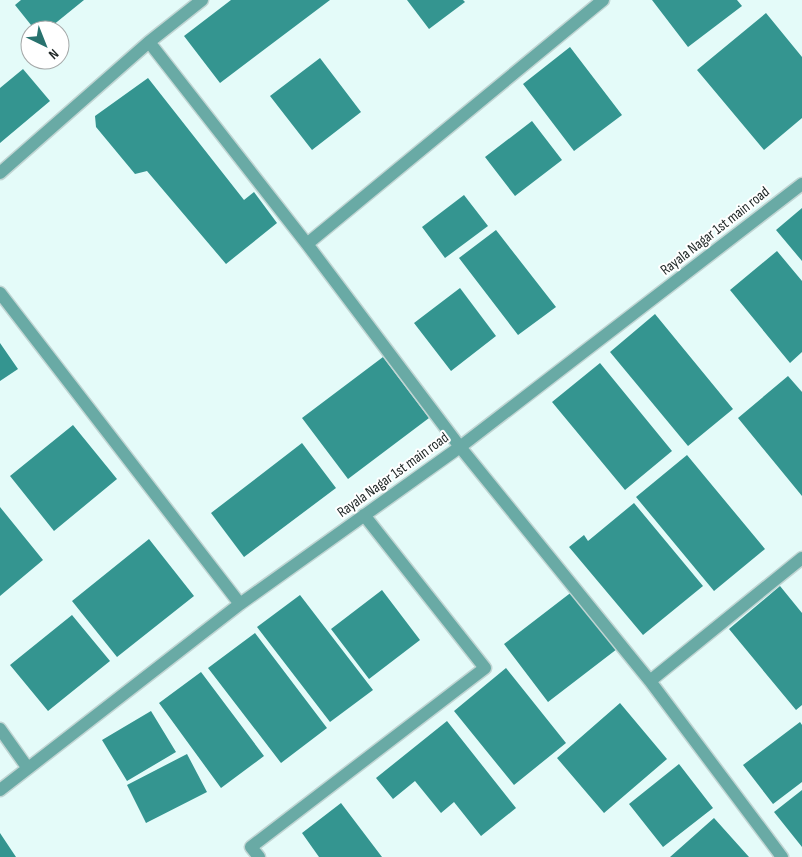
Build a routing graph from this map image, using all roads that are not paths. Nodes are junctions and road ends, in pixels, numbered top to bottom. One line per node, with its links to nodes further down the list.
1 (202, 0): 3 (street)
2 (603, 0): 6 (street)
3 (149, 42): 4 (street); 6 (street)
4 (0, 173)
5 (802, 184): 8 (street, Rayala Nagar 1st main road)
6 (307, 244): 8 (street)
7 (0, 293): 11 (street)
8 (460, 447): 9 (street, Rayala Nagar 1st main road); 12 (street)
9 (364, 515): 11 (street, Rayala Nagar 1st main road); 16 (street)
10 (802, 558): 12 (street)
11 (240, 604): 14 (street, Rayala Nagar 1st main road)
12 (650, 681): 17 (street)
13 (0, 729): 14 (street)
14 (27, 767): 15 (street, Rayala Nagar 1st main road)
15 (0, 790)
16 (259, 857)
17 (782, 857)

